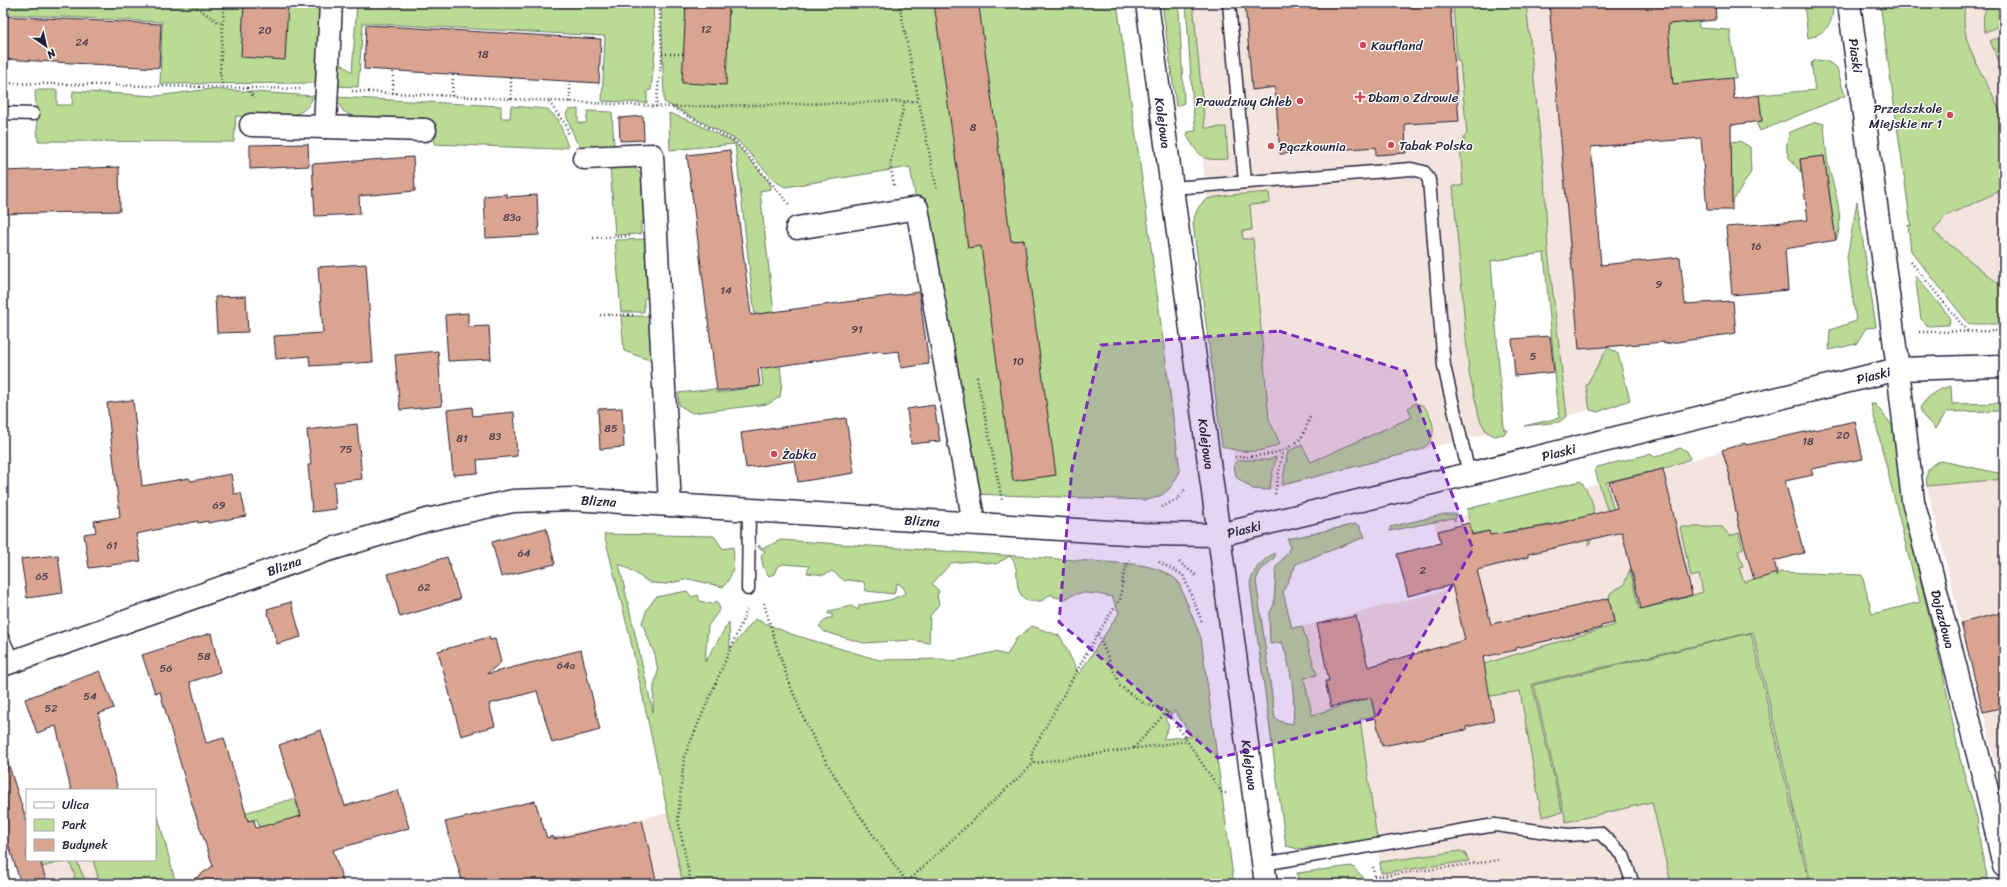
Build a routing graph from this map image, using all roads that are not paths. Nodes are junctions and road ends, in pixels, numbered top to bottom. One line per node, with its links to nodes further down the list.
1 (331, 3): 8 (street)
2 (1147, 3): 12 (street, Kolejowa)
3 (1229, 3): 11 (lane)
4 (1849, 3): 15 (street, Piaski)
5 (3, 114): 6 (lane)
6 (33, 114)
7 (251, 125): 8 (street)
8 (325, 127): 9 (street)
9 (424, 130)
10 (584, 158): 17 (street)
11 (1245, 182): 12 (lane); 16 (lane)
12 (1173, 188): 20 (street, Kolejowa)
13 (802, 227): 19 (street)
14 (2004, 366): 15 (street, Piaski)
15 (1898, 369): 16 (street, Piaski); 24 (street, Dojazdowa)
16 (1469, 474): 20 (street, Piaski)
17 (670, 505): 18 (street, Blizna); 23 (street, Blizna)
18 (749, 510): 19 (street, Blizna); 21 (lane)
19 (974, 523): 20 (street, Blizna)
20 (1219, 535): 25 (street, Kolejowa)
21 (748, 589)
22 (3, 639): 23 (lane)
23 (8, 664)
24 (2004, 866)
25 (1265, 874): 26 (lane)
26 (1633, 884)

